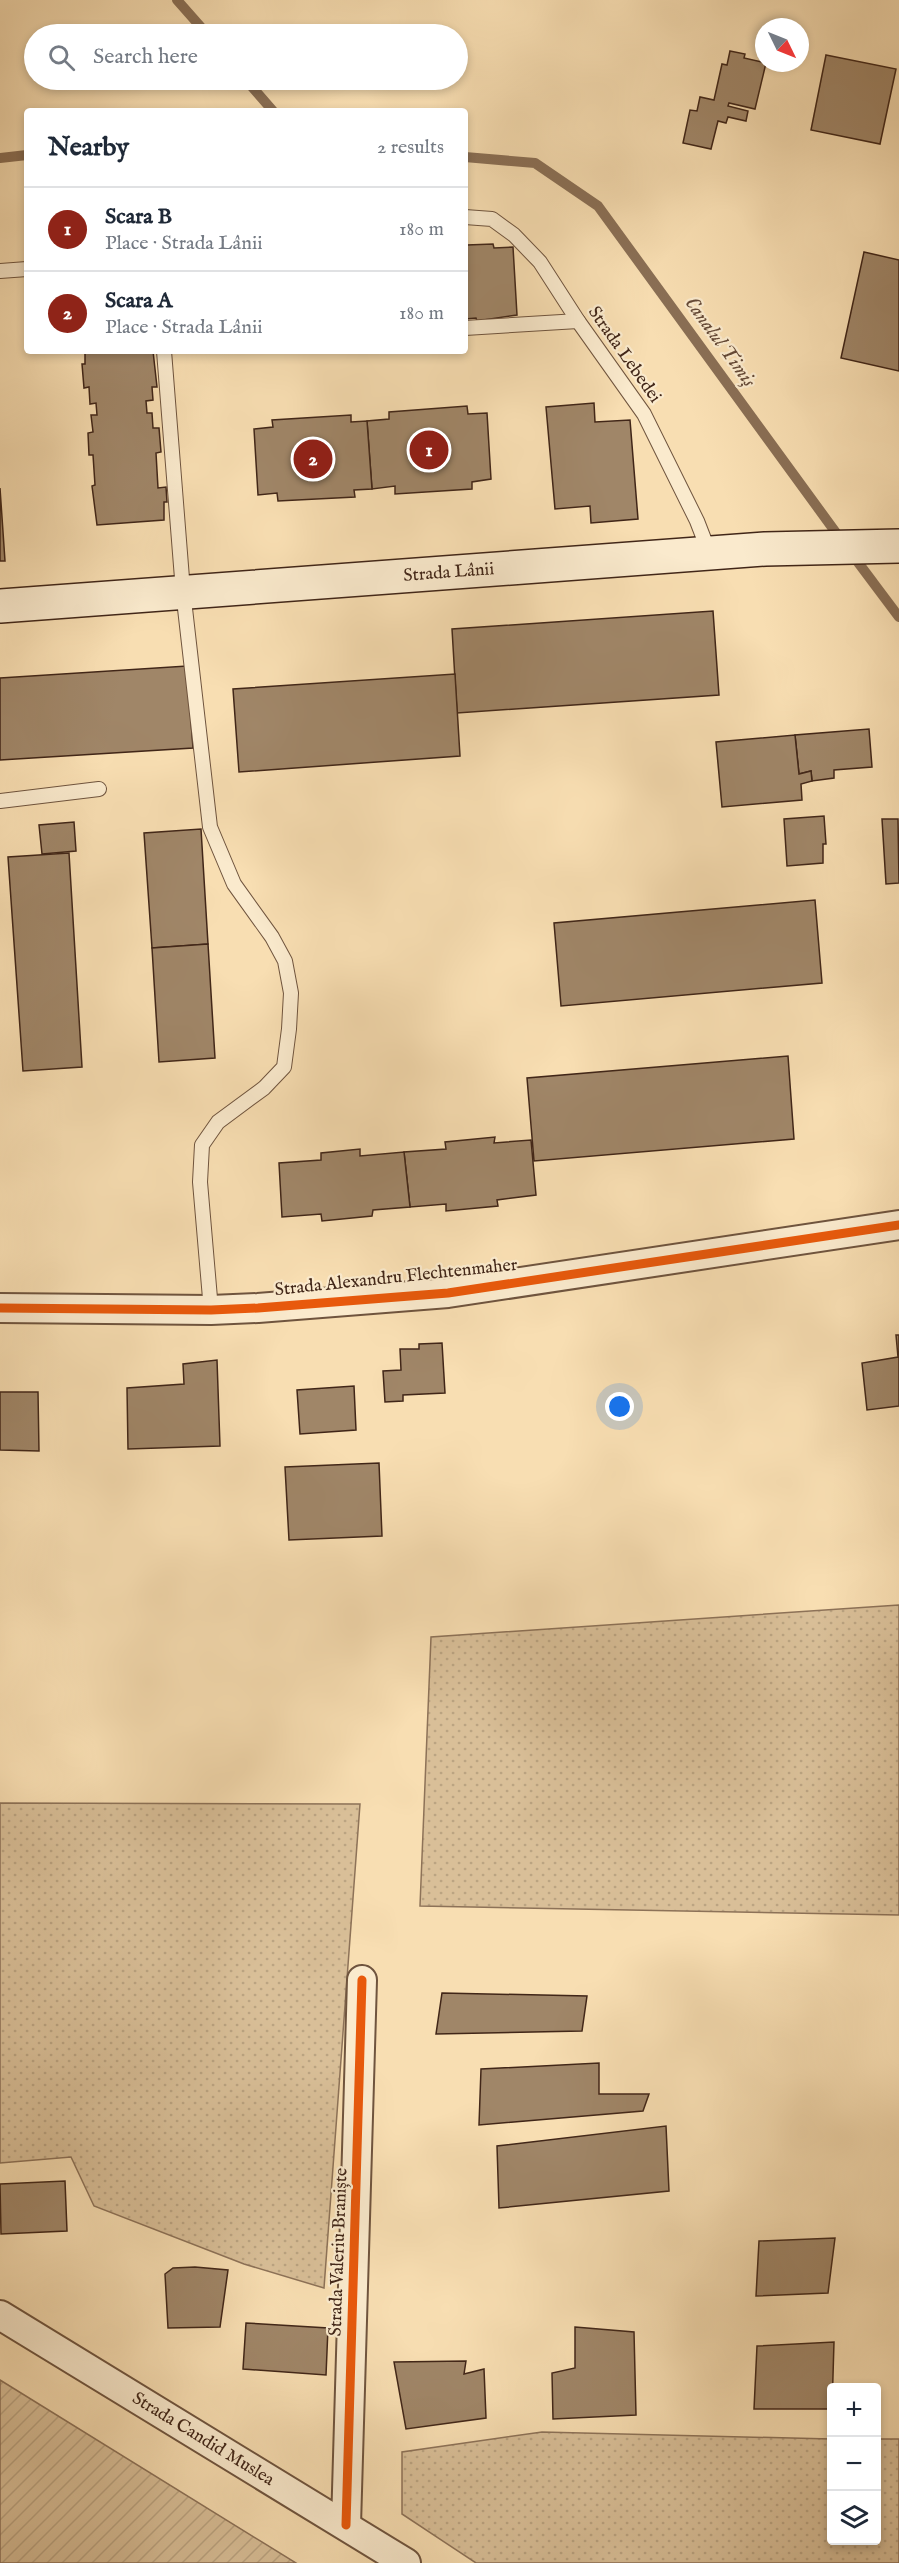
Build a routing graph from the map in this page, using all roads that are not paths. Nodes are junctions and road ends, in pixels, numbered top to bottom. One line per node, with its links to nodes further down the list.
1 (468, 217): 4 (lane, Strada Lebedei)
2 (24, 269): 3 (lane)
3 (0, 271)
4 (578, 321): 5 (lane); 8 (lane, Strada Lebedei)
5 (468, 328)
6 (164, 354): 9 (lane)
7 (899, 546): 8 (main road, Strada Lânii)
8 (710, 554): 9 (main road, Strada Lânii)
9 (183, 591): 10 (main road, Strada Lânii); 15 (lane)
10 (0, 606)
11 (99, 789): 12 (lane)
12 (0, 801)
13 (899, 1225): 15 (street, Strada Alexandru Flechtenmaher)
14 (0, 1308): 15 (street, Strada Alexandru Flechtenmaher)
15 (211, 1310)
16 (362, 1980): 18 (street, Strada Valeriu Braniște)
17 (0, 2314): 18 (street, Strada Candid Muslea)
18 (346, 2525): 19 (street, Strada Candid Muslea)
19 (406, 2563)

